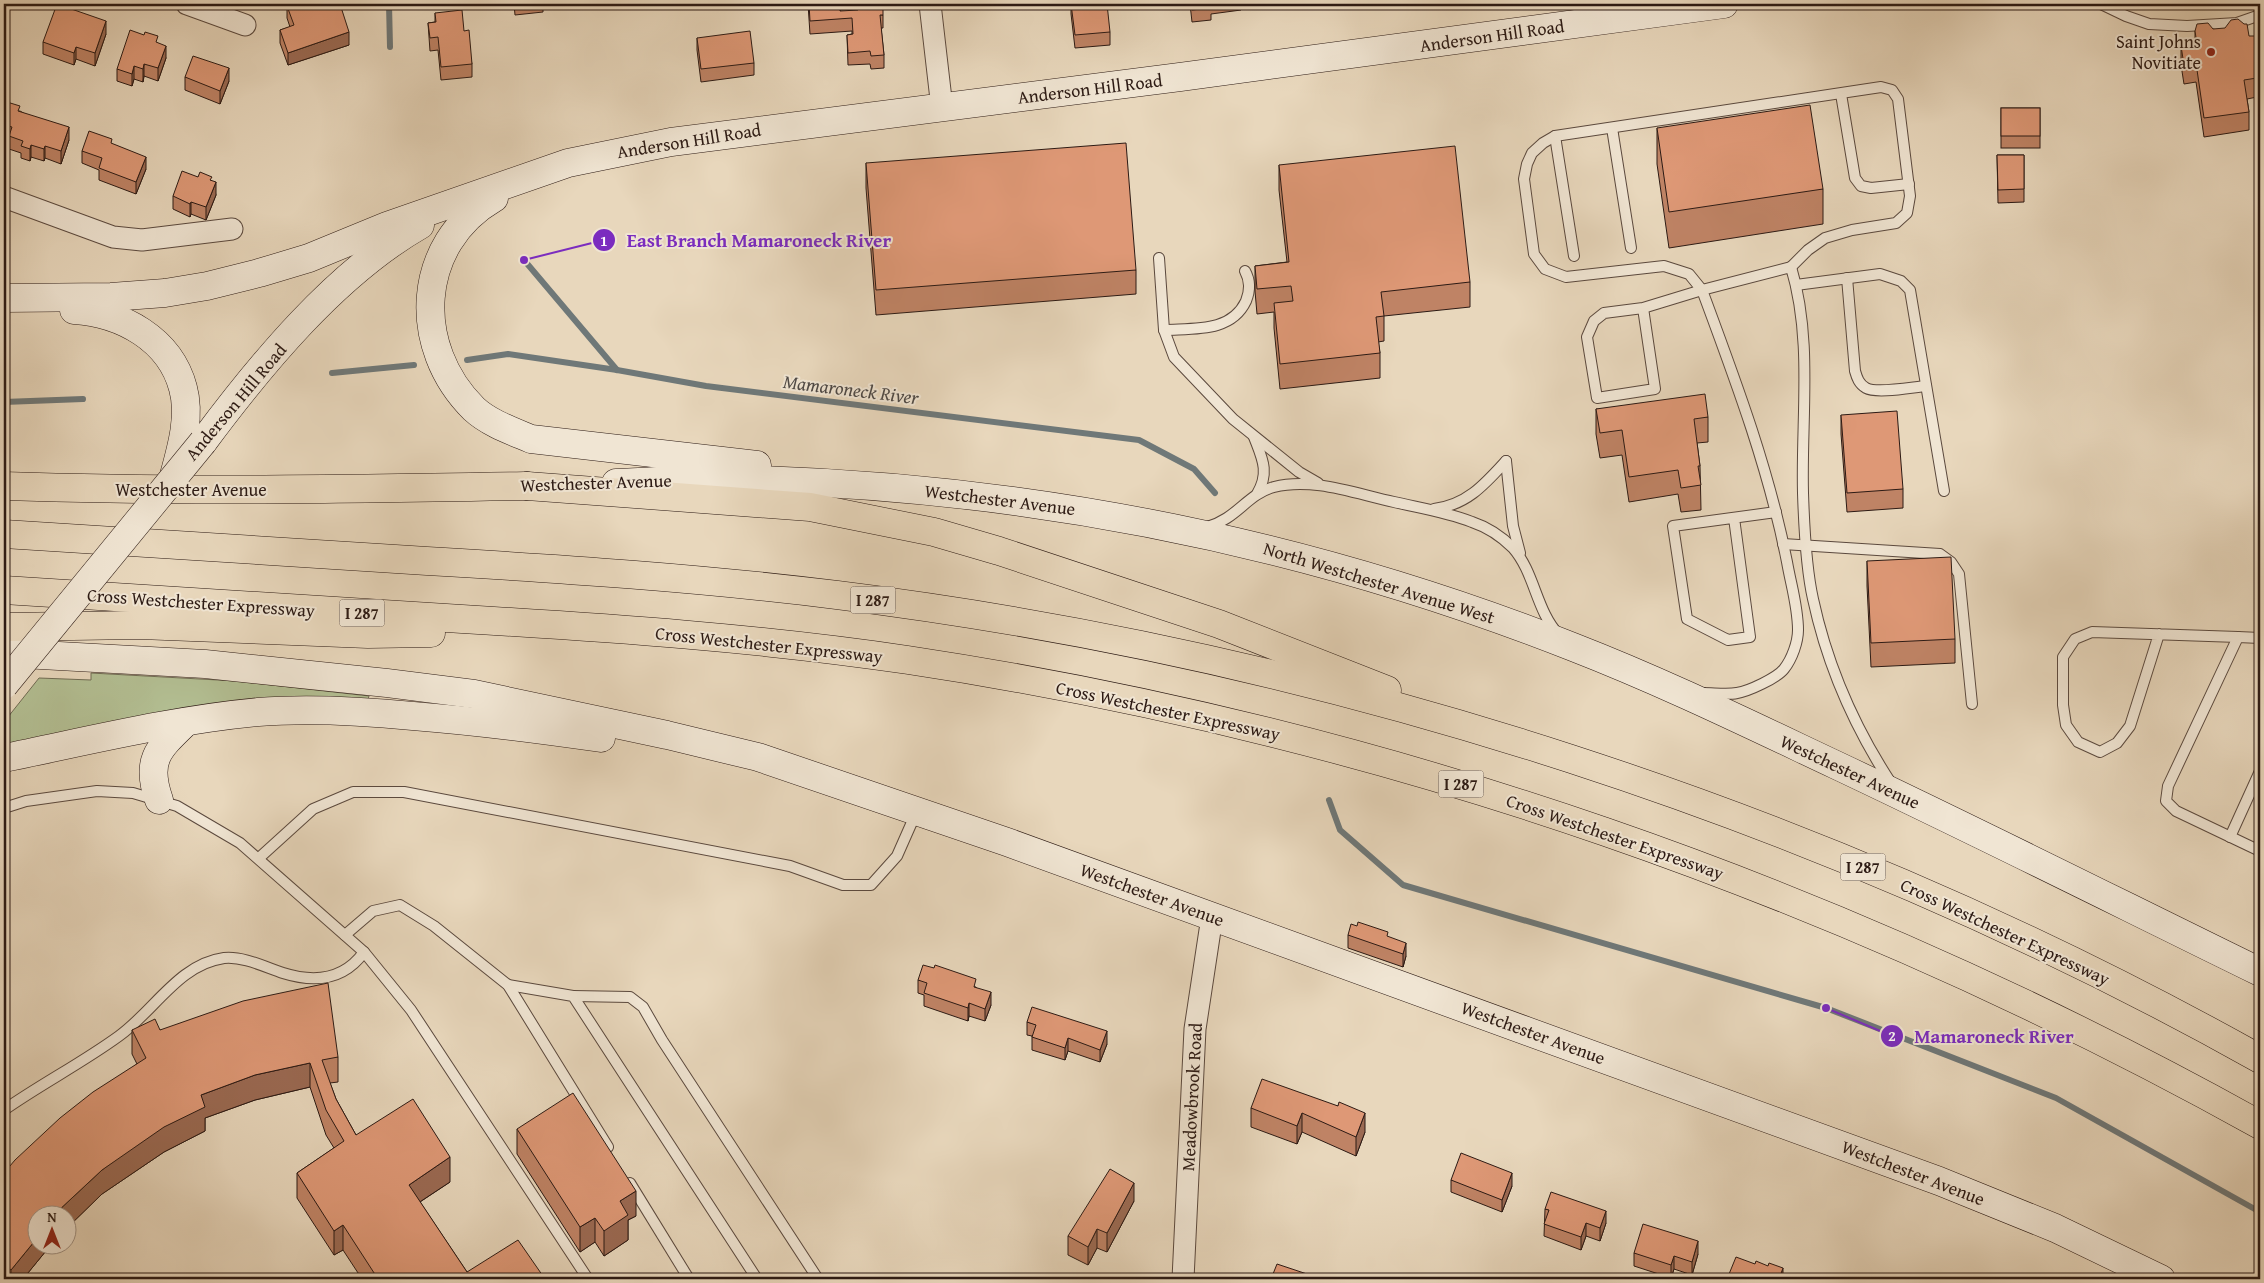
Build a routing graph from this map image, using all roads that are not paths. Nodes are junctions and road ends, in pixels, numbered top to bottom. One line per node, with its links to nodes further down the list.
1 (186, 4): 7 (street)
2 (930, 4): 9 (street)
3 (1724, 4): 5 (main road, Anderson Hill Road)
4 (2101, 4): 6 (lane)
5 (1637, 10): 9 (main road, Anderson Hill Road)
6 (2260, 15)
7 (246, 25)
8 (1841, 94): 10 (lane); 13 (lane); 13 (lane)
9 (942, 108): 12 (main road, Anderson Hill Road)
10 (1612, 128): 11 (lane); 17 (lane)
11 (1554, 136): 18 (lane); 24 (lane)
12 (535, 174): 15 (main road, Anderson Hill Road); 35 (main road)
13 (1909, 184): 20 (lane)
14 (4, 197): 16 (street)
15 (464, 200): 25 (main road, Anderson Hill Road); 31 (main road, Anderson Hill Road)
16 (232, 229)
17 (1631, 248)
18 (1574, 256)
19 (1159, 258): 28 (lane)
20 (1791, 267): 23 (lane); 24 (lane)
21 (1245, 271): 28 (lane)
22 (1847, 278): 23 (lane); 29 (lane); 29 (lane)
23 (1796, 284): 46 (lane)
24 (1702, 290): 27 (lane); 41 (lane)
25 (4, 298)
26 (4, 304): 31 (main road)
27 (1643, 308): 27 (lane)
28 (1164, 330): 30 (lane)
29 (1926, 386): 38 (lane)
30 (1254, 436): 36 (lane); 39 (lane)
31 (193, 443): 56 (main road, Anderson Hill Road, bridge)
32 (4, 474): 37 (main road)
33 (4, 486): 37 (main road, Westchester Avenue)
34 (527, 486): 35 (main road, Westchester Avenue); 37 (main road, Westchester Avenue); 60 (main road)
35 (879, 486): 43 (main road, Westchester Avenue)
36 (1328, 487): 39 (lane); 40 (lane)
37 (104, 490)
38 (1944, 491)
39 (1257, 494): 43 (lane)
40 (1427, 510): 47 (lane); 47 (lane)
41 (1776, 512): 42 (lane); 45 (lane)
42 (1734, 518): 42 (lane)
43 (1184, 530): 54 (main road, North Westchester Avenue West)
44 (4, 534): 60 (main road, Cross Westchester Expressway / I 287)
45 (1783, 544): 46 (lane); 57 (lane)
46 (1807, 546): 58 (lane); 63 (lane)
47 (1523, 564): 54 (lane)
48 (4, 590): 50 (main road, Cross Westchester Expressway / I 287)
49 (4, 627): 50 (main road)
50 (605, 628): 80 (main road, Cross Westchester Expressway / I 287)
51 (2159, 634): 51 (lane); 52 (lane)
52 (2238, 637): 53 (lane); 67 (lane)
53 (2260, 638)
54 (1571, 646): 57 (main road, Westchester Avenue)
55 (4, 653): 66 (main road)
56 (4, 685)
57 (1682, 693): 63 (main road, Westchester Avenue)
58 (1972, 704)
59 (186, 722): 61 (main road); 64 (main road); 66 (main road)
60 (1530, 746): 76 (main road, Cross Westchester Expressway / I 287)
61 (4, 758)
62 (2260, 771): 67 (lane)
63 (1898, 794): 73 (main road, Westchester Avenue)
64 (159, 800): 65 (lane); 69 (lane)
65 (4, 808)
66 (908, 808): 69 (lane); 70 (main road, Westchester Avenue)
67 (2230, 837): 68 (lane)
68 (2260, 850)
69 (259, 858): 71 (lane)
70 (1212, 917): 87 (street, Meadowbrook Road); 88 (main road, Westchester Avenue)
71 (345, 935): 72 (lane); 74 (lane)
72 (364, 952): 79 (lane); 83 (lane)
73 (2260, 972)
74 (508, 985): 75 (lane); 81 (lane)
75 (573, 996): 85 (lane); 86 (lane)
76 (2183, 1018): 77 (main road); 78 (main road, Cross Westchester Expressway / I 287)
77 (2260, 1049)
78 (2260, 1059)
79 (4, 1110)
80 (2260, 1125)
81 (611, 1153)
82 (622, 1170): 84 (lane)
83 (588, 1279)
84 (689, 1279)
85 (756, 1279)
86 (818, 1279)
87 (1183, 1279)
88 (2161, 1279)

